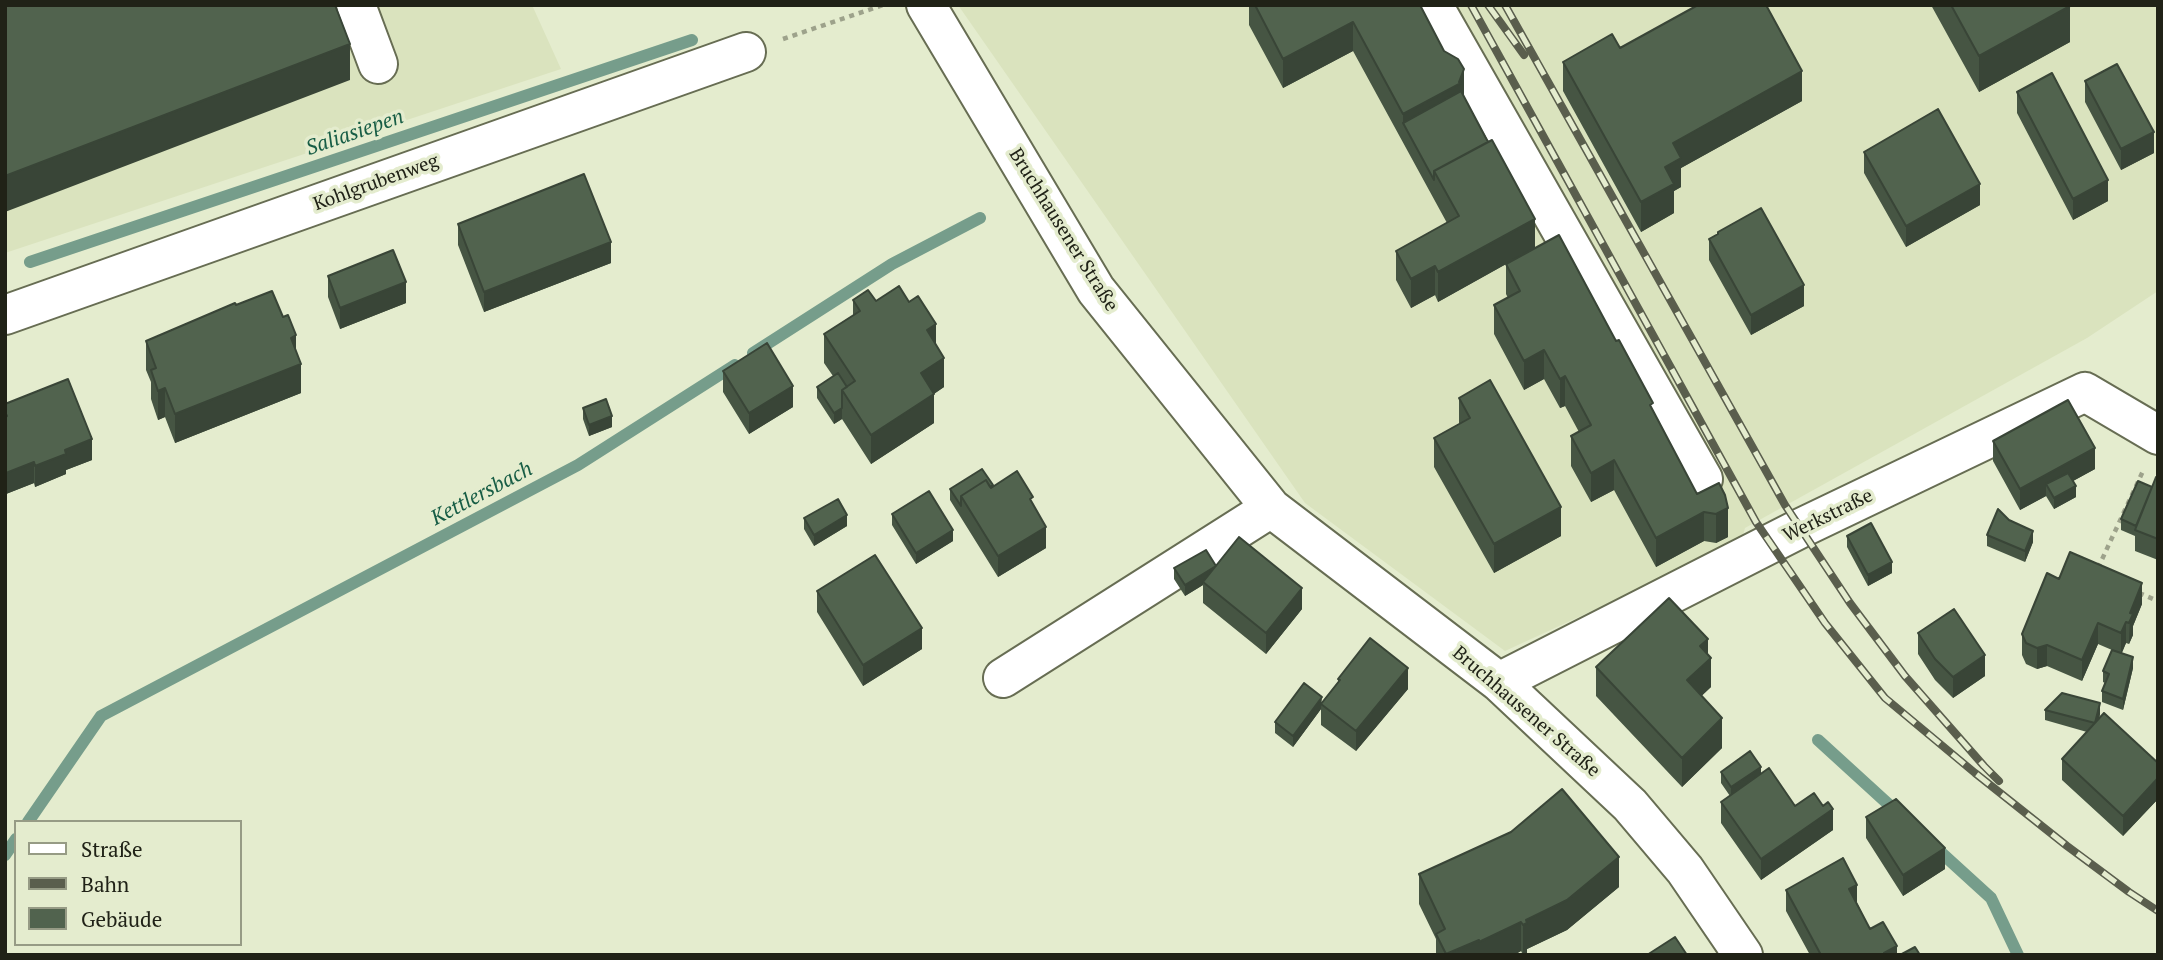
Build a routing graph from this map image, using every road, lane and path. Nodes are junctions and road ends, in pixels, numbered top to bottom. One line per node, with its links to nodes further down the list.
1 (356, 5): 6 (street)
2 (883, 5): 5 (path)
3 (926, 5): 10 (street, Bruchhausener Straße)
4 (1433, 5): 9 (street)
5 (746, 52): 7 (street, Kohlgrubenweg)
6 (378, 64)
7 (5, 315)
8 (2152, 448): 11 (path); 15 (street, Werkstraße)
9 (1703, 479)
10 (1271, 508): 14 (street); 15 (street, Bruchhausener Straße)
11 (2095, 574)
12 (2133, 590): 13 (path)
13 (2158, 601)
14 (1003, 678)
15 (1499, 682): 16 (street, Bruchhausener Straße)
16 (1743, 955)

